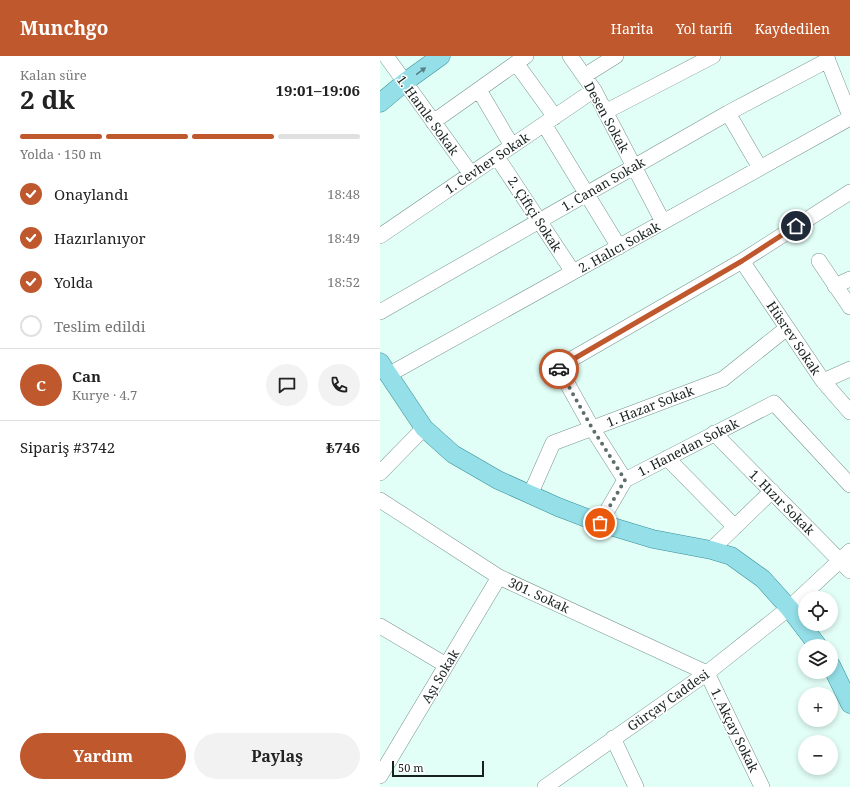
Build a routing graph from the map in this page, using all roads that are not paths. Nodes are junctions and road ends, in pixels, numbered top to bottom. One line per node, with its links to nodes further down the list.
1 (386, 56): 9 (street, 1. Hamle Sokak)
2 (441, 56): 9 (main road, one-way to 2)
3 (570, 56): 8 (street, Desen Sokak)
4 (616, 56): 8 (street)
5 (713, 56): 13 (street)
6 (827, 58): 14 (street, 1. Canan Sokak); 15 (street)
7 (521, 60): 10 (street); 16 (street)
8 (584, 76): 11 (street, Desen Sokak)
9 (405, 82): 12 (main road); 17 (street, 1. Hamle Sokak)
10 (479, 90): 17 (street); 18 (street)
11 (594, 90): 13 (street, Desen Sokak); 16 (street, 1. Cevher Sokak)
12 (380, 103)
13 (605, 112): 20 (street, Desen Sokak)
14 (728, 113): 20 (street, 1. Canan Sokak); 21 (street)
15 (850, 117): 21 (street, 2. Halıcı Sokak)
16 (550, 120): 18 (street, 1. Cevher Sokak); 24 (street)
17 (434, 122): 22 (street, 1. Hamle Sokak)
18 (512, 146): 19 (street, 1. Cevher Sokak)
19 (496, 157): 22 (street, 1. Cevher Sokak); 25 (street, 2. Çiftçi Sokak)
20 (634, 166): 24 (street, 1. Canan Sokak); 26 (street, Desen Sokak)
21 (760, 168): 26 (street, 2. Halıcı Sokak)
22 (471, 174): 27 (street, 1. Cevher Sokak)
23 (850, 192): 29 (street)
24 (586, 193): 25 (street, 1. Canan Sokak); 28 (street)
25 (539, 220): 31 (street, 2. Çiftçi Sokak); 35 (street, 1. Canan Sokak)
26 (663, 222): 28 (street, 2. Halıcı Sokak)
27 (380, 236)
28 (619, 246): 31 (street, 2. Halıcı Sokak)
29 (742, 261): 36 (street, Hüsrev Sokak); 42 (street)
30 (819, 261): 33 (street)
31 (573, 272): 37 (street, 2. Halıcı Sokak)
32 (850, 279): 33 (street)
33 (835, 286): 34 (street)
34 (850, 307)
35 (380, 312)
36 (787, 328): 39 (street, Hüsrev Sokak); 42 (street, 1. Hazar Sokak)
37 (384, 368): 41 (main road)
38 (850, 369): 39 (street)
39 (823, 381): 40 (street, Hüsrev Sokak)
40 (850, 412)
41 (424, 428): 45 (street); 49 (main road)
42 (592, 428): 46 (street); 49 (street, 1. Hazar Sokak)
43 (714, 434): 44 (street, 1. Hanedan Sokak); 47 (street, 1. Hanedan Sokak); 48 (street, 1. Hızır Sokak)
44 (667, 458): 46 (street, 1. Hanedan Sokak); 52 (street)
45 (380, 473)
46 (625, 480): 51 (street, 1. Hanedan Sokak)
47 (850, 485)
48 (772, 492): 52 (street); 54 (street, 1. Hızır Sokak)
49 (530, 494): 51 (main road)
50 (380, 500): 55 (street, 301. Sokak)
51 (600, 523): 53 (main road)
52 (735, 526): 53 (street)
53 (711, 550): 56 (main road)
54 (847, 561): 56 (street, Gürçay Caddesi)
55 (499, 577): 59 (street, Aşı Sokak); 60 (street, 301. Sokak)
56 (789, 608): 58 (main road); 60 (street, Gürçay Caddesi)
57 (380, 626): 59 (street)
58 (813, 639)
59 (446, 665): 64 (street, Aşı Sokak)
60 (707, 673): 63 (street, Gürçay Caddesi); 68 (street, 1. Akçay Sokak)
61 (838, 678): 62 (main road)
62 (848, 696)
63 (613, 738): 66 (street, Gürçay Caddesi); 67 (street)
64 (384, 759): 65 (street, Aşı Sokak)
65 (380, 776)
66 (545, 787)
67 (636, 787)
68 (762, 787)

